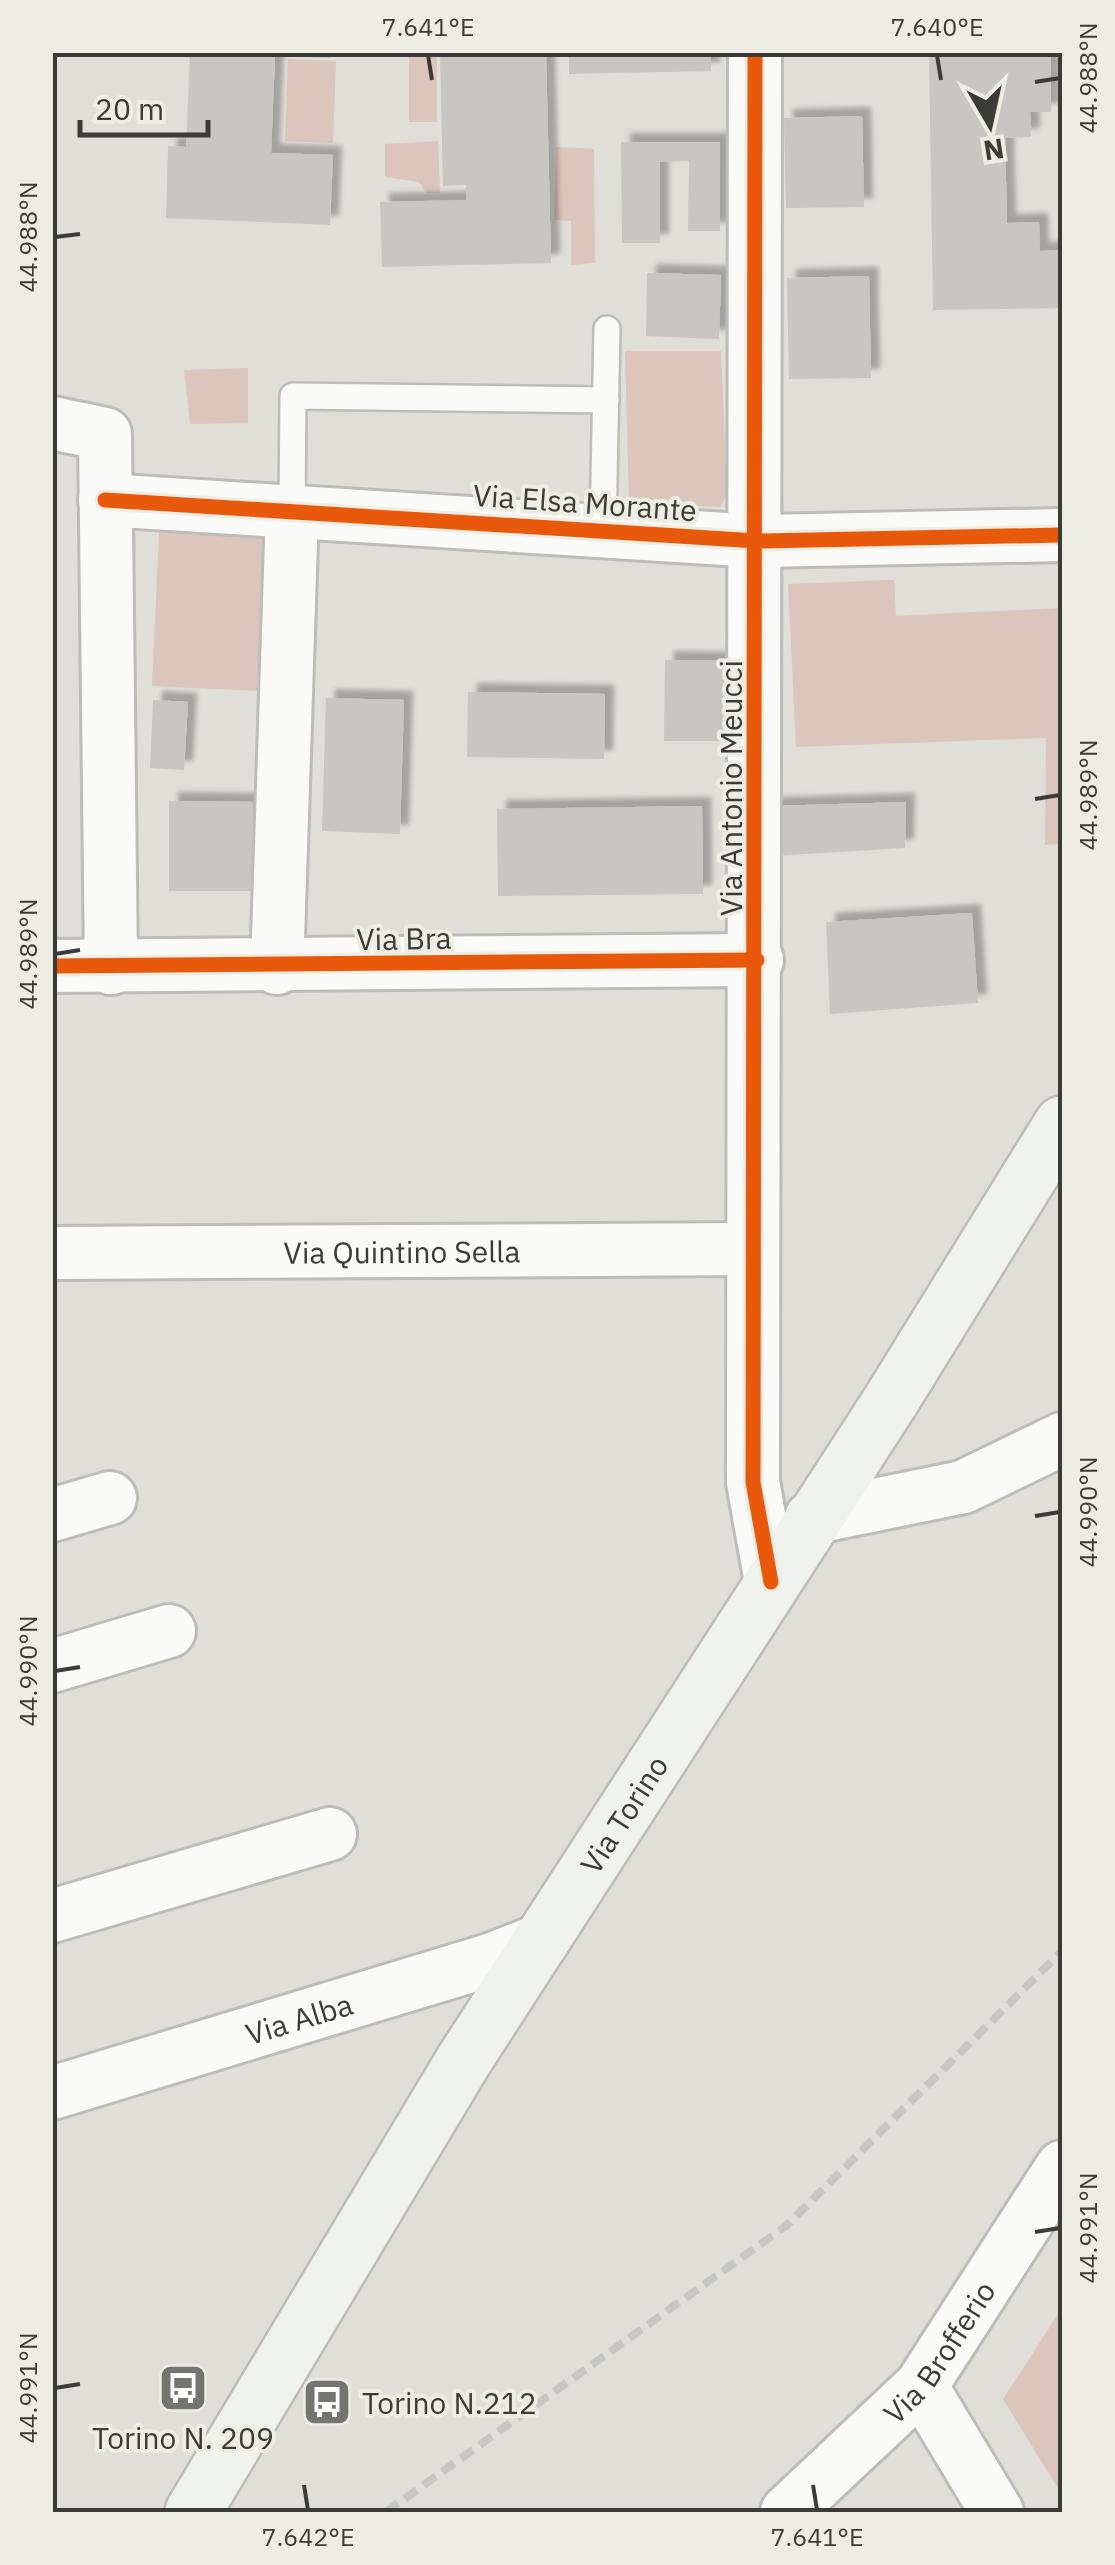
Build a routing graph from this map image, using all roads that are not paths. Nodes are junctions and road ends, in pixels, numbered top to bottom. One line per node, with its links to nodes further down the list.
1 (755, 52): 9 (street, Via Antonio Meucci)
2 (607, 329): 3 (lane)
3 (606, 400): 6 (lane); 7 (lane)
4 (52, 423): 5 (street)
5 (106, 500): 6 (street, Via Elsa Morante); 12 (street)
6 (292, 511): 7 (street, Via Elsa Morante); 13 (street)
7 (603, 531): 9 (street, Via Elsa Morante)
8 (1062, 534): 9 (street, Via Elsa Morante)
9 (757, 541): 10 (street, Via Antonio Meucci)
10 (757, 960): 13 (street, Via Bra); 15 (street, Via Antonio Meucci)
11 (52, 966): 12 (street, Via Bra)
12 (112, 968): 13 (street, Via Bra)
13 (277, 968)
14 (1062, 1124): 20 (main road, Via Torino)
15 (752, 1250): 16 (street, Via Quintino Sella); 21 (street, Via Antonio Meucci)
16 (52, 1253)
17 (1062, 1439): 20 (street)
18 (110, 1498): 19 (street)
19 (52, 1515)
20 (811, 1518): 21 (main road, Via Torino)
21 (771, 1582): 26 (main road, Via Torino)
22 (169, 1631): 23 (street)
23 (52, 1666)
24 (330, 1834): 25 (street)
25 (52, 1916)
26 (544, 1939): 27 (street, Via Alba); 30 (main road, Via Torino)
27 (52, 2093)
28 (1062, 2167): 29 (street, Via Brofferio)
29 (922, 2386): 31 (street, Via Brofferio); 32 (street)
30 (194, 2512)
31 (786, 2512)
32 (997, 2512)

